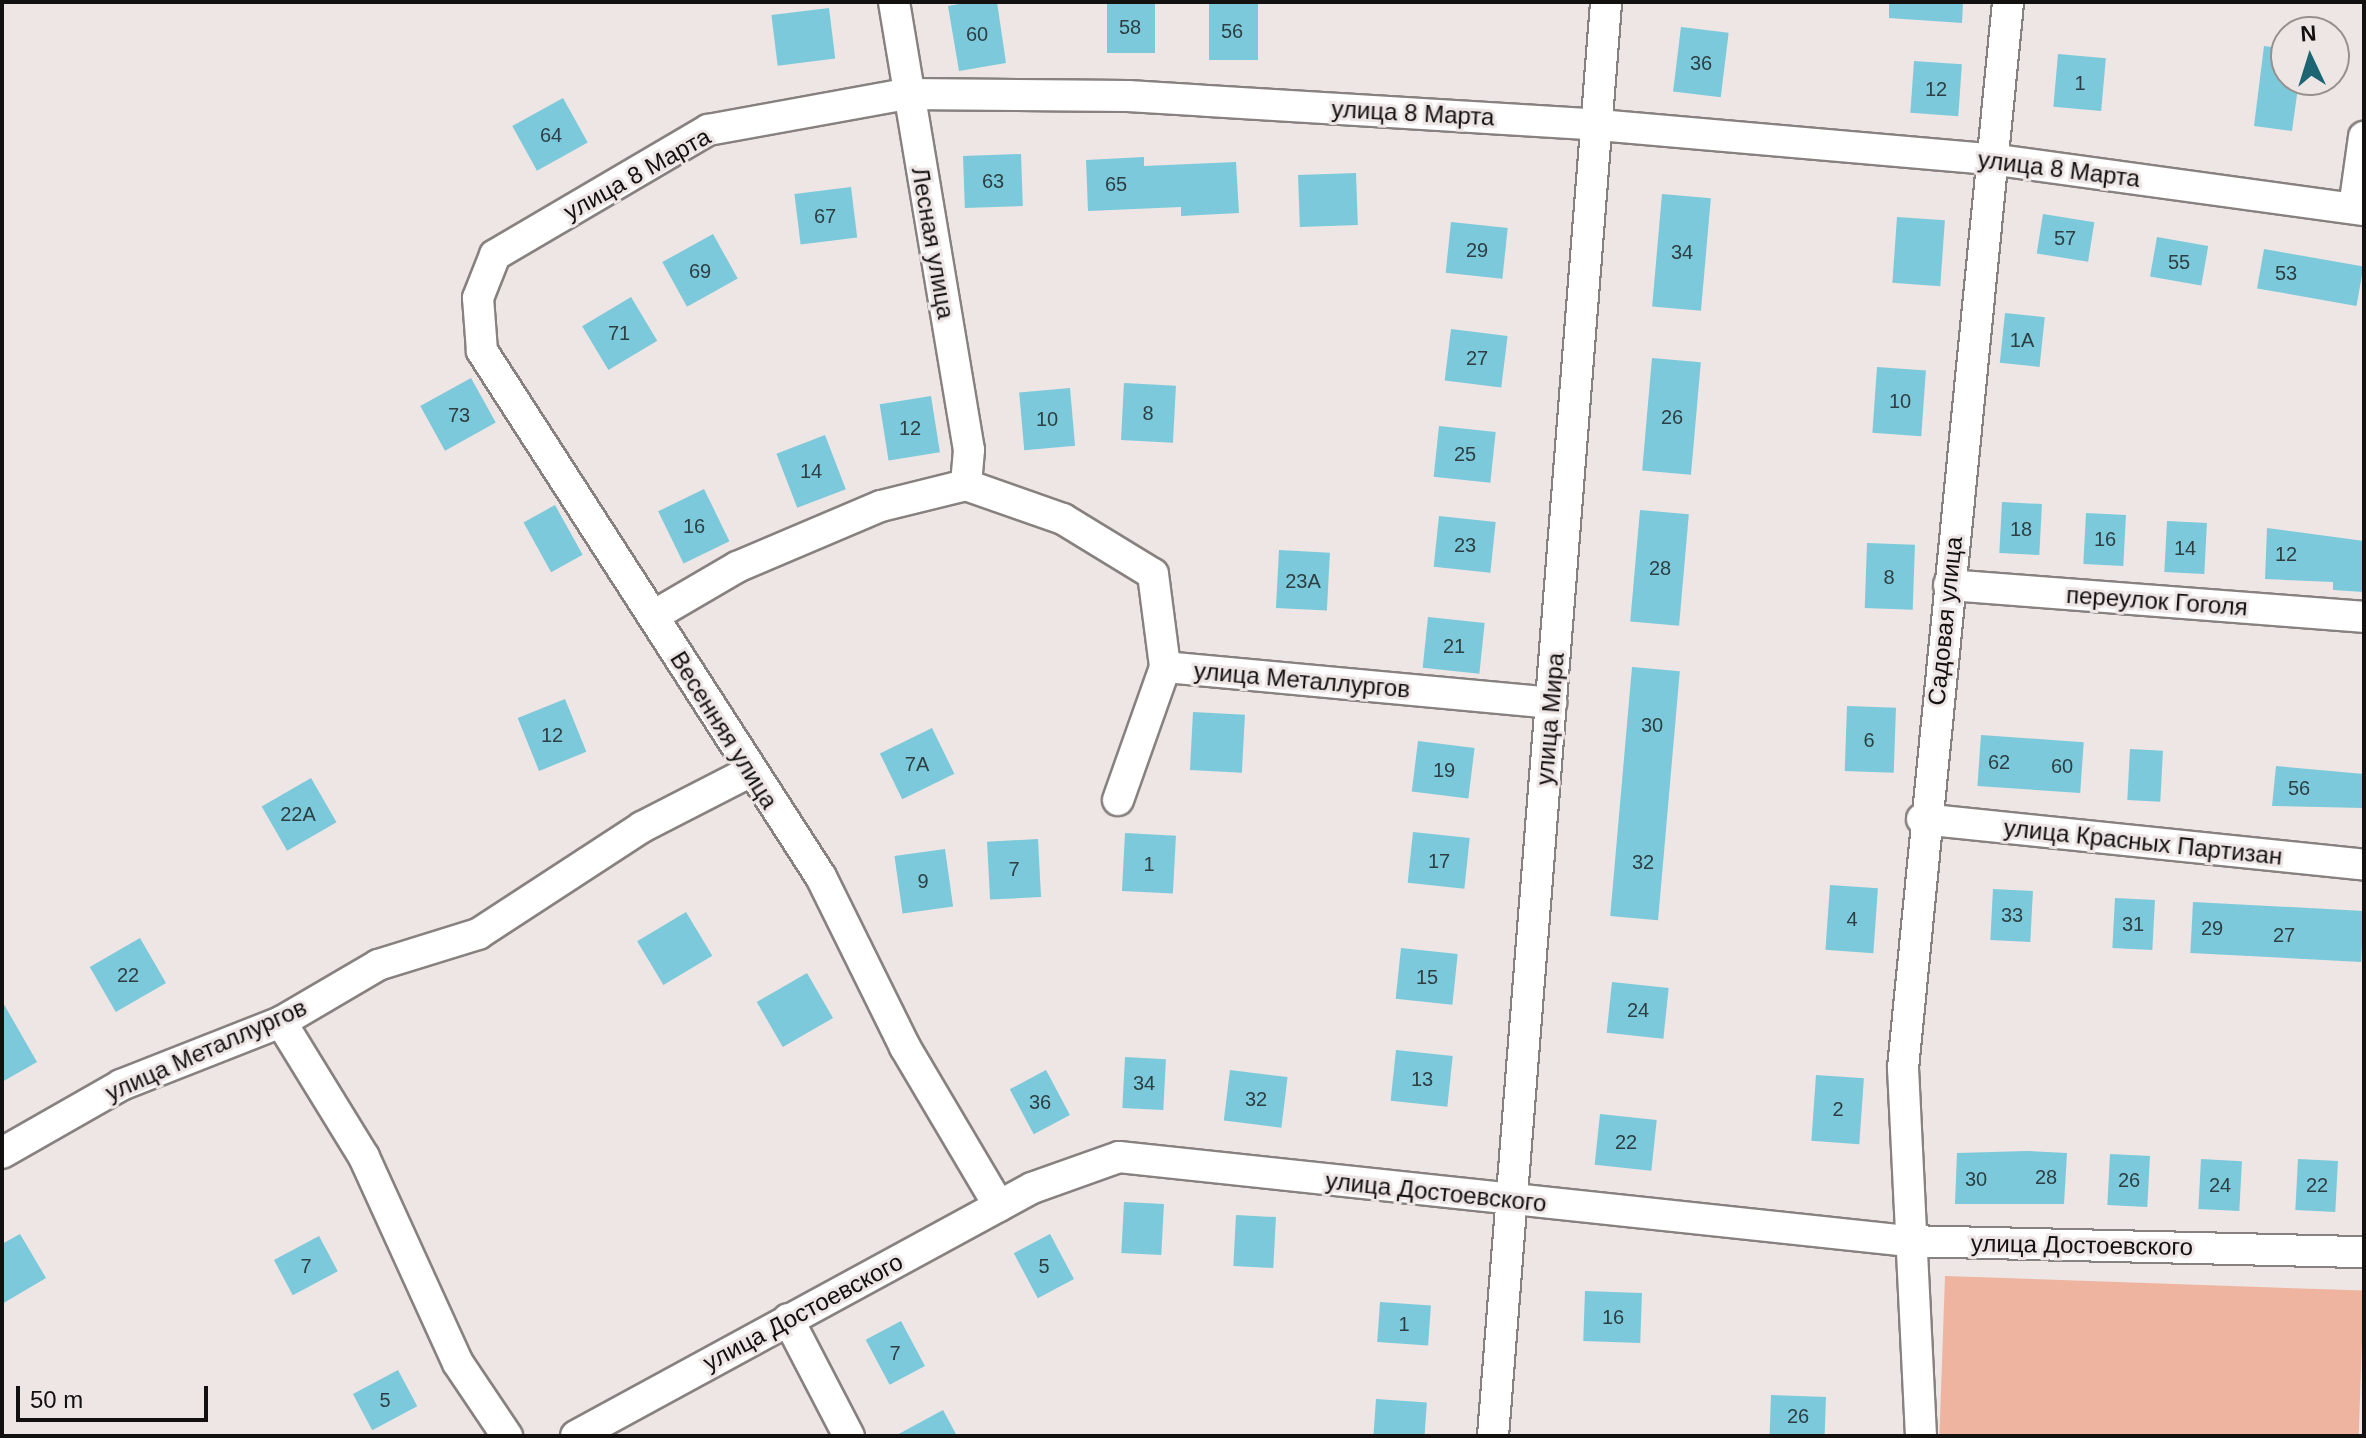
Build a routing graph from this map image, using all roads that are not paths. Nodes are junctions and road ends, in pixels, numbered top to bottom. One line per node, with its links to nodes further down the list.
1 (894, 2): 4 (street, Лесная улица)
2 (1606, 2): 5 (street, улица Мира)
3 (2008, 2): 7 (street, Садовая улица)
4 (907, 94): 5 (street, улица 8 Марта); 9 (street, улица 8 Марта); 10 (street, Лесная улица)
5 (1599, 125): 7 (street, улица 8 Марта); 15 (street, улица Мира)
6 (2364, 137): 8 (street)
7 (1997, 160): 8 (street, улица 8 Марта); 11 (street, Садовая улица)
8 (2359, 209)
9 (495, 255): 12 (street, Весенняя улица)
10 (966, 485): 12 (street); 14 (street, улица Металлургов)
11 (1949, 585): 13 (street, переулок Гоголя); 18 (street, Садовая улица)
12 (655, 615): 16 (street, Весенняя улица)
13 (2364, 617)
14 (1165, 667): 15 (street, улица Металлургов); 17 (street)
15 (1551, 703): 22 (street, улица Мира)
16 (749, 772): 20 (street, улица Металлургов); 23 (street, Весенняя улица)
17 (1118, 800)
18 (1922, 819): 19 (street, улица Красных Партизан); 24 (street, Садовая улица)
19 (2364, 865)
20 (281, 1022): 21 (street, улица Металлургов); 27 (street)
21 (2, 1153)
22 (1510, 1201): 23 (street, улица Достоевского); 24 (street, улица Достоевского); 30 (street, улица Мира)
23 (999, 1206): 26 (street, улица Достоевского)
24 (1907, 1241): 25 (street, улица Достоевского); 31 (street, Садовая улица)
25 (2364, 1252)
26 (788, 1319): 28 (street, улица Достоевского); 29 (street)
27 (507, 1436)
28 (576, 1436)
29 (849, 1436)
30 (1493, 1436)
31 (1921, 1436)

